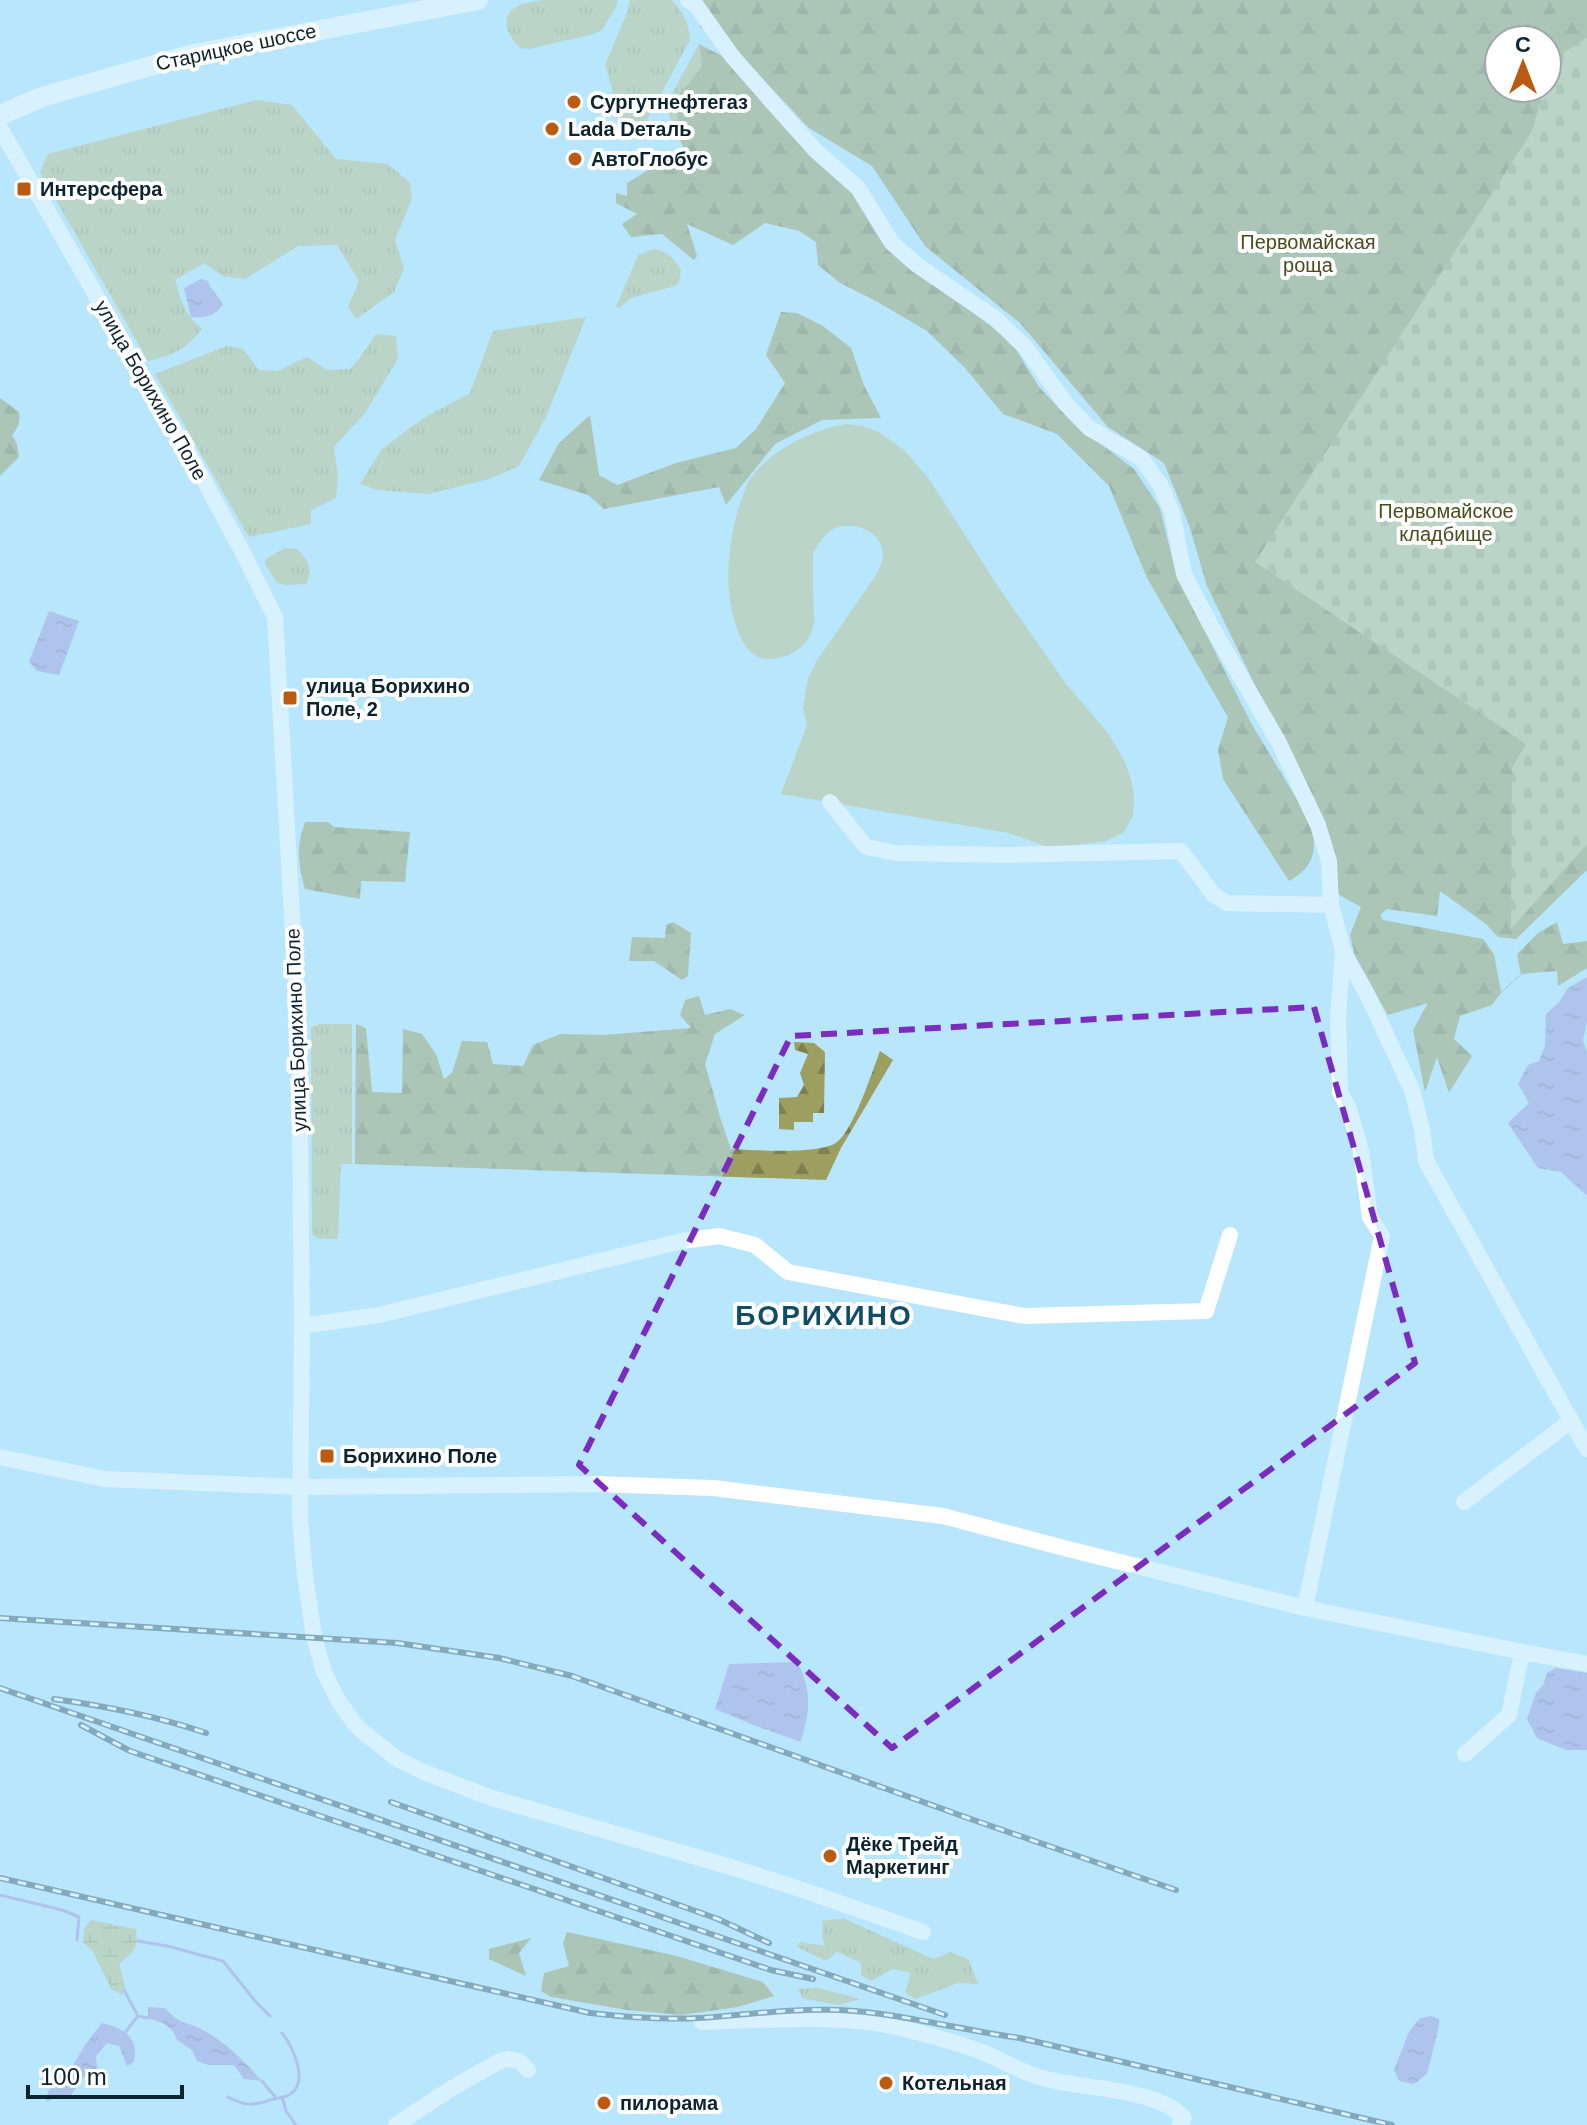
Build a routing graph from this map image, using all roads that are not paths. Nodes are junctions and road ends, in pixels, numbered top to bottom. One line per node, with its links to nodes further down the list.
1 (478, 0): 3 (main road, Старицкое шоссе)
2 (688, 0): 6 (street)
3 (0, 115)
4 (0, 128): 9 (street, улица Борихино Поле)
5 (830, 802): 6 (street)
6 (1331, 905): 7 (street)
7 (1343, 951): 10 (street); 15 (street)
8 (1230, 1235): 9 (street)
9 (302, 1326): 13 (street, улица Борихино Поле)
10 (1571, 1421): 11 (street); 14 (street)
11 (1587, 1449)
12 (0, 1457): 13 (street)
13 (301, 1487): 15 (street); 19 (street, улица Борихино Поле)
14 (1464, 1502)
15 (1305, 1608): 16 (street)
16 (1522, 1652): 17 (street); 18 (street)
17 (1587, 1664)
18 (1465, 1754)
19 (923, 1932)
20 (702, 2022): 22 (street)
21 (528, 2070): 23 (street)
22 (1182, 2122)
23 (396, 2125)

